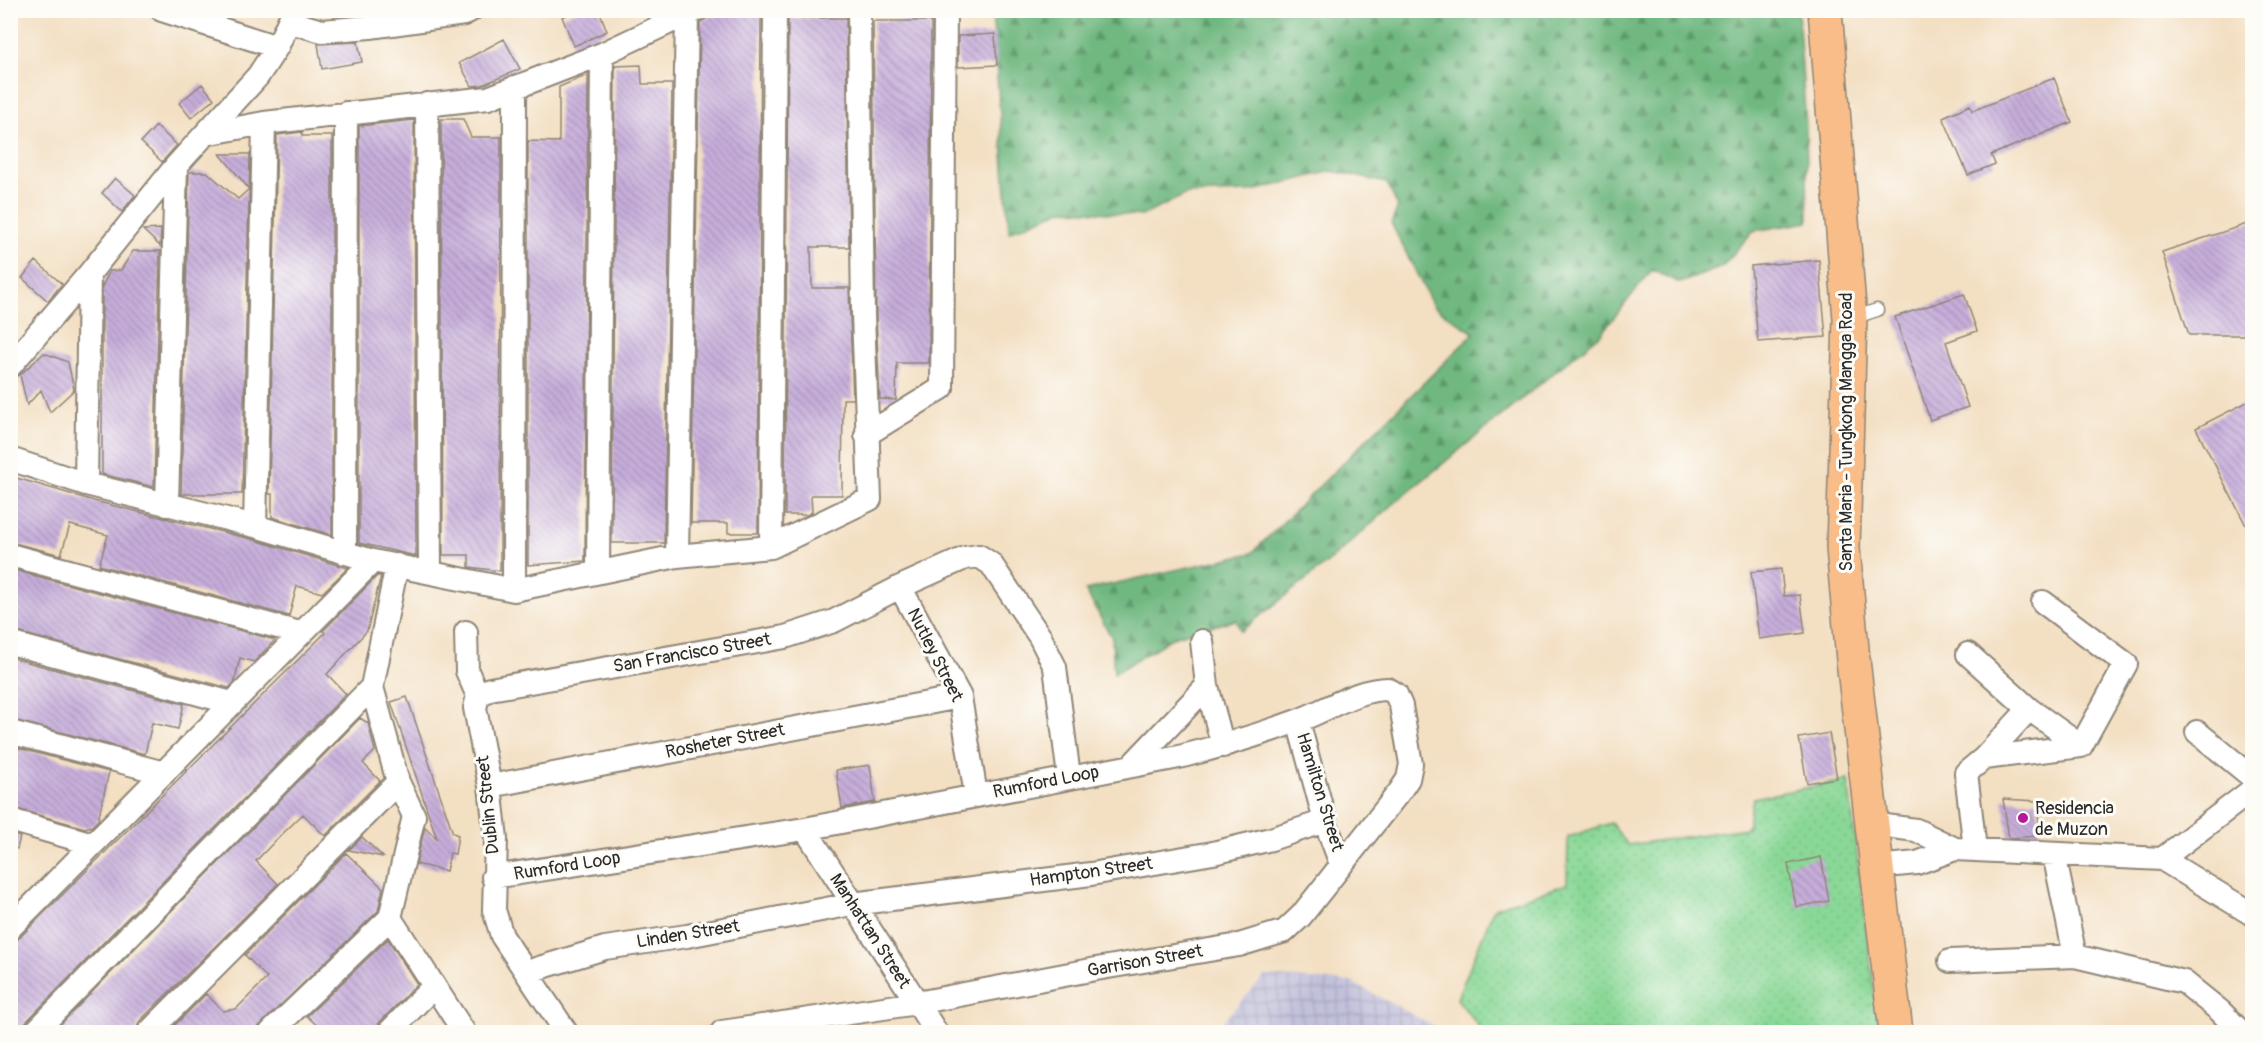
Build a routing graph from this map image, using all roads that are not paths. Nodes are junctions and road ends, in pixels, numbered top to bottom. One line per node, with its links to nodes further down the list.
1 (162, 10): 9 (street)
2 (471, 10): 8 (street)
3 (775, 10): 24 (street)
4 (859, 10): 19 (street)
5 (945, 10): 19 (street)
6 (1825, 10): 62 (main road, Santa Maria - Tungkong Mangga Road)
7 (692, 12): 10 (street); 27 (street)
8 (292, 16): 9 (street)
9 (277, 47): 15 (street)
10 (602, 54): 11 (street); 31 (street)
11 (515, 87): 12 (street); 33 (street)
12 (427, 104): 13 (street); 30 (street)
13 (346, 113): 14 (street); 25 (street)
14 (264, 123): 15 (street); 23 (street)
15 (205, 134): 16 (street)
16 (176, 166): 17 (street); 22 (street)
17 (89, 274): 18 (street); 21 (street)
18 (10, 366)
19 (866, 435): 24 (street)
20 (10, 459): 21 (street)
21 (86, 484): 22 (street)
22 (167, 505): 23 (street)
23 (255, 526): 25 (street)
24 (771, 547): 27 (street)
25 (345, 554): 28 (street)
26 (10, 555): 36 (street)
27 (677, 556): 31 (street)
28 (373, 561): 29 (street); 36 (street)
29 (397, 565): 30 (street); 41 (street)
30 (430, 572): 33 (street)
31 (598, 572): 33 (street)
32 (900, 587): 42 (street, San Francisco Street); 43 (street, Nutley Street); 54 (street, San Francisco Street)
33 (514, 590)
34 (2043, 602): 50 (street)
35 (466, 632): 42 (street, Dublin Street)
36 (300, 633): 44 (street)
37 (1202, 642): 40 (street)
38 (10, 643): 44 (street)
39 (1968, 654): 45 (street)
40 (1207, 686): 49 (street); 52 (street)
41 (372, 687): 56 (street); 80 (street)
42 (478, 696): 57 (street, Dublin Street)
43 (960, 697): 57 (street, Rosheter Street); 59 (street, Nutley Street)
44 (232, 703): 53 (street)
45 (2029, 709): 50 (street); 51 (street)
46 (1298, 721): 49 (street, Rumford Loop); 61 (street, Hamilton Street); 68 (street, Rumford Loop)
47 (10, 732): 53 (street)
48 (2197, 732): 55 (street)
49 (1223, 746): 52 (street, Rumford Loop)
50 (2081, 746): 51 (street)
51 (1984, 758): 65 (street)
52 (1131, 766): 54 (street, Rumford Loop)
53 (164, 773): 64 (street)
54 (1069, 777): 59 (street, Rumford Loop)
55 (2253, 777)
56 (398, 782): 74 (street); 81 (street)
57 (490, 786): 70 (street, Dublin Street)
58 (2253, 790): 67 (street)
59 (976, 795): 63 (street, Rumford Loop)
60 (10, 820): 64 (street)
61 (1325, 821): 68 (street, Hamilton Street); 71 (street, Hampton Street)
62 (1871, 824): 65 (street); 69 (main road, Santa Maria - Tungkong Mangga Road)
63 (805, 829): 70 (street, Rumford Loop); 71 (street, Manhattan Street)
64 (93, 844): 73 (street)
65 (1965, 849): 66 (street); 69 (street)
66 (2054, 854): 67 (street); 75 (street)
67 (2162, 859): 72 (street)
68 (1341, 864): 79 (street, Garrison Street)
69 (1876, 867): 88 (main road, Santa Maria - Tungkong Mangga Road)
70 (493, 877): 77 (street, Dublin Street)
71 (852, 904): 77 (street, Linden Street); 79 (street, Manhattan Street)
72 (2253, 914)
73 (15, 918)
74 (390, 918): 78 (street); 82 (street)
75 (2075, 956): 76 (street); 89 (street)
76 (1950, 961)
77 (526, 972): 85 (street, Dublin Street)
78 (434, 986): 83 (street); 84 (street)
79 (917, 1002): 86 (street); 87 (street, Manhattan Street)
80 (35, 1032)
81 (149, 1032)
82 (271, 1032)
83 (389, 1032)
84 (464, 1032)
85 (566, 1032)
86 (722, 1032)
87 (936, 1032)
88 (1896, 1032)
89 (2241, 1032)

